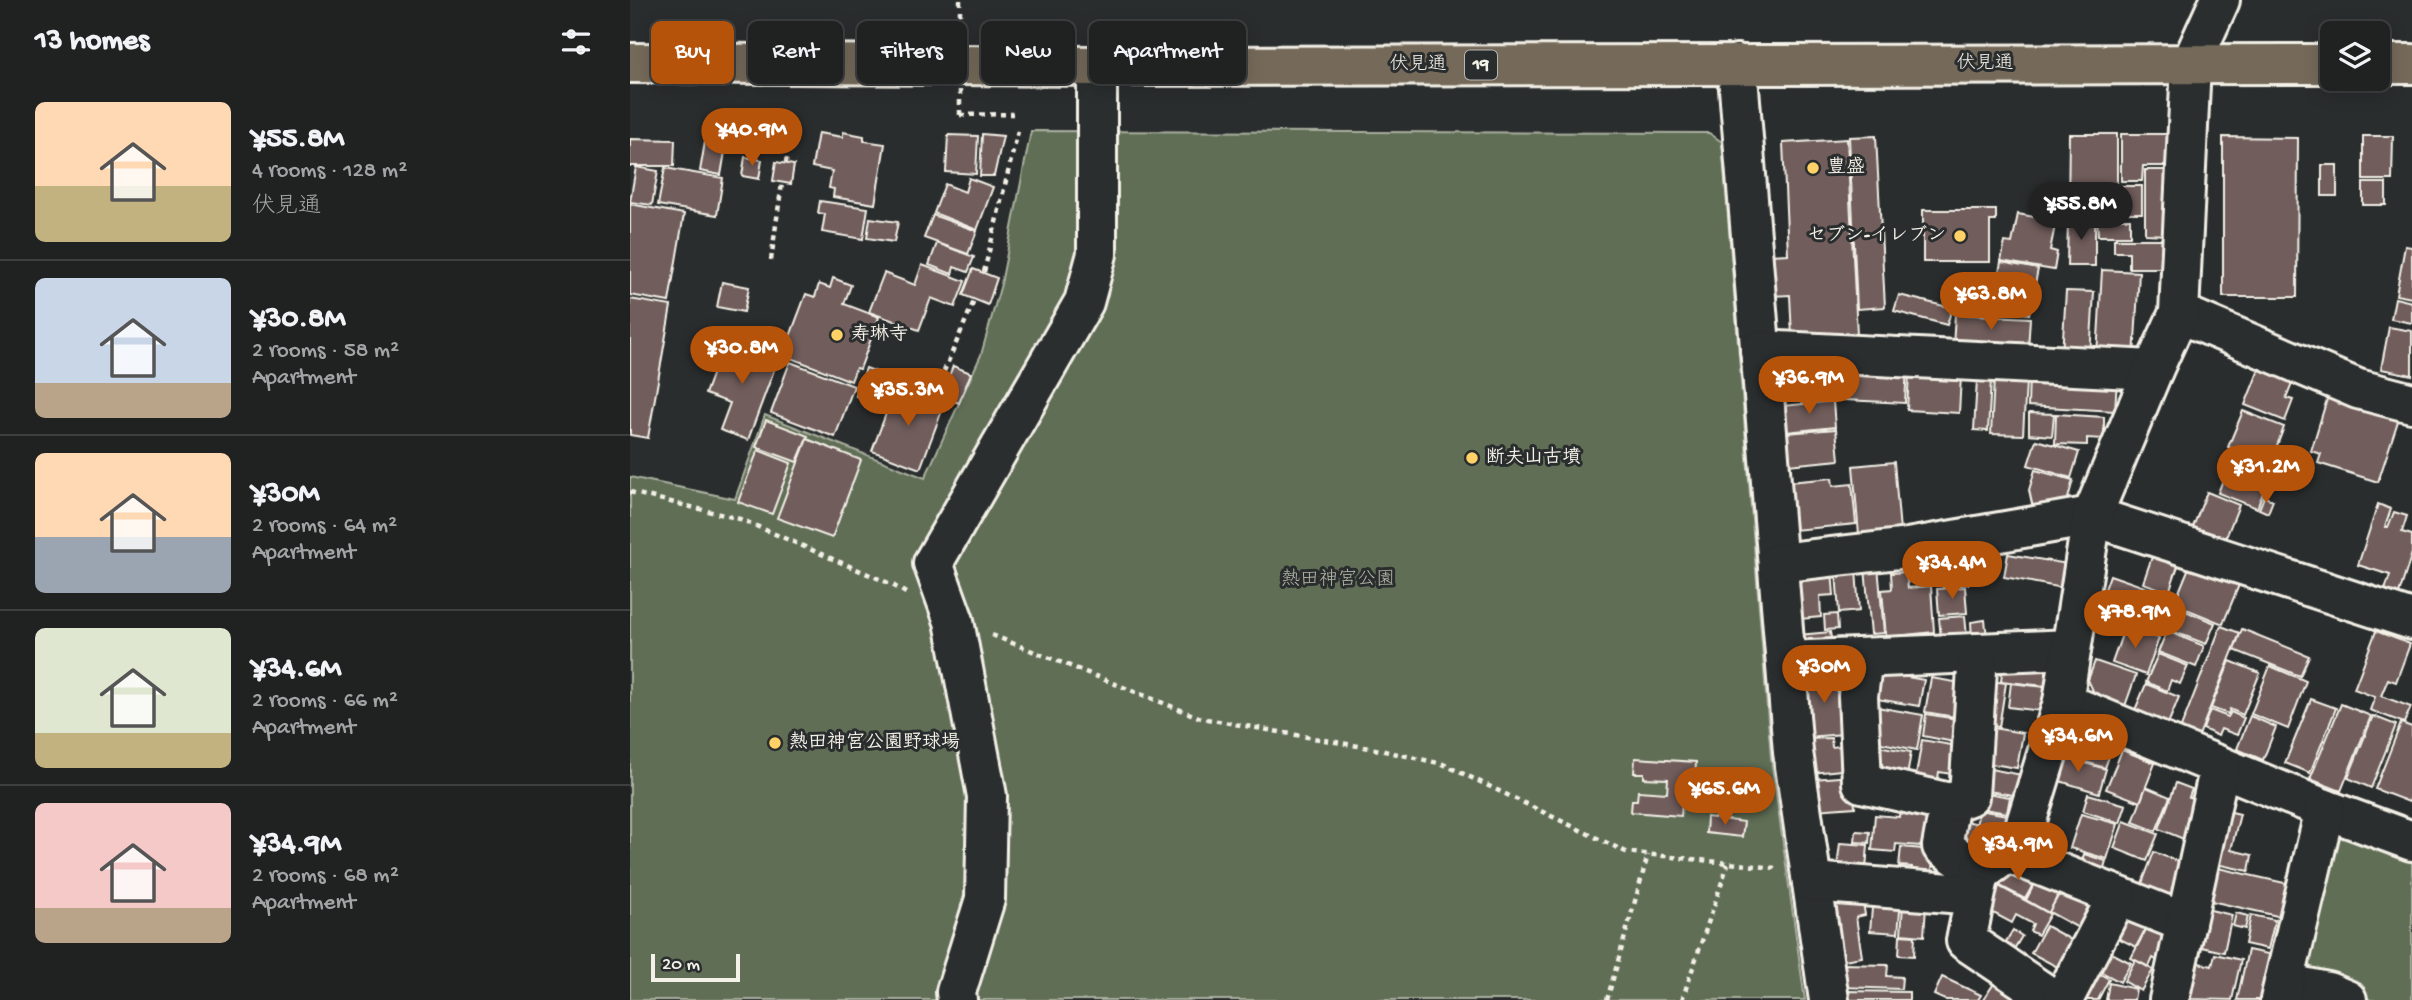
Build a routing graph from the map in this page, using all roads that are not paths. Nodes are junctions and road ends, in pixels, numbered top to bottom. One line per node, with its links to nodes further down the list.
1 (2220, 0): 4 (street)
2 (630, 63): 8 (highway, 伏見通 / 19)
3 (1737, 64): 4 (highway, 伏見通 / 19); 9 (highway, 伏見通 / 19); 12 (street)
4 (2191, 64): 5 (highway, 伏見通 / 19); 11 (street)
5 (2320, 64)
6 (2390, 64): 7 (highway)
7 (2412, 64)
8 (1089, 66)
9 (1246, 66)
10 (1097, 84): 33 (street)
11 (2179, 313): 13 (street); 14 (street)
12 (1760, 350): 13 (street); 16 (street)
13 (2153, 370): 15 (street)
14 (2412, 403)
15 (2091, 516): 16 (street); 17 (street); 18 (street)
16 (1778, 563): 21 (street)
17 (2412, 620)
18 (2071, 649): 19 (street); 22 (street)
19 (1979, 653): 20 (street); 24 (street)
20 (1863, 658): 21 (street); 24 (street)
21 (1786, 661): 28 (street)
22 (2063, 702): 23 (street); 27 (street)
23 (2220, 766): 25 (street); 31 (street)
24 (1950, 803): 29 (street)
25 (2325, 809): 26 (street); 32 (street)
26 (2412, 841)
27 (2015, 856): 29 (street); 30 (street)
28 (1799, 876): 29 (street); 34 (street)
29 (1978, 884): 35 (street)
30 (2117, 897): 31 (street); 36 (street)
31 (2186, 923): 37 (street)
32 (2282, 991): 38 (street)
33 (957, 1000)
34 (1829, 1000)
35 (2054, 1000)
36 (2063, 1000)
37 (2169, 1000)
38 (2347, 1000)

